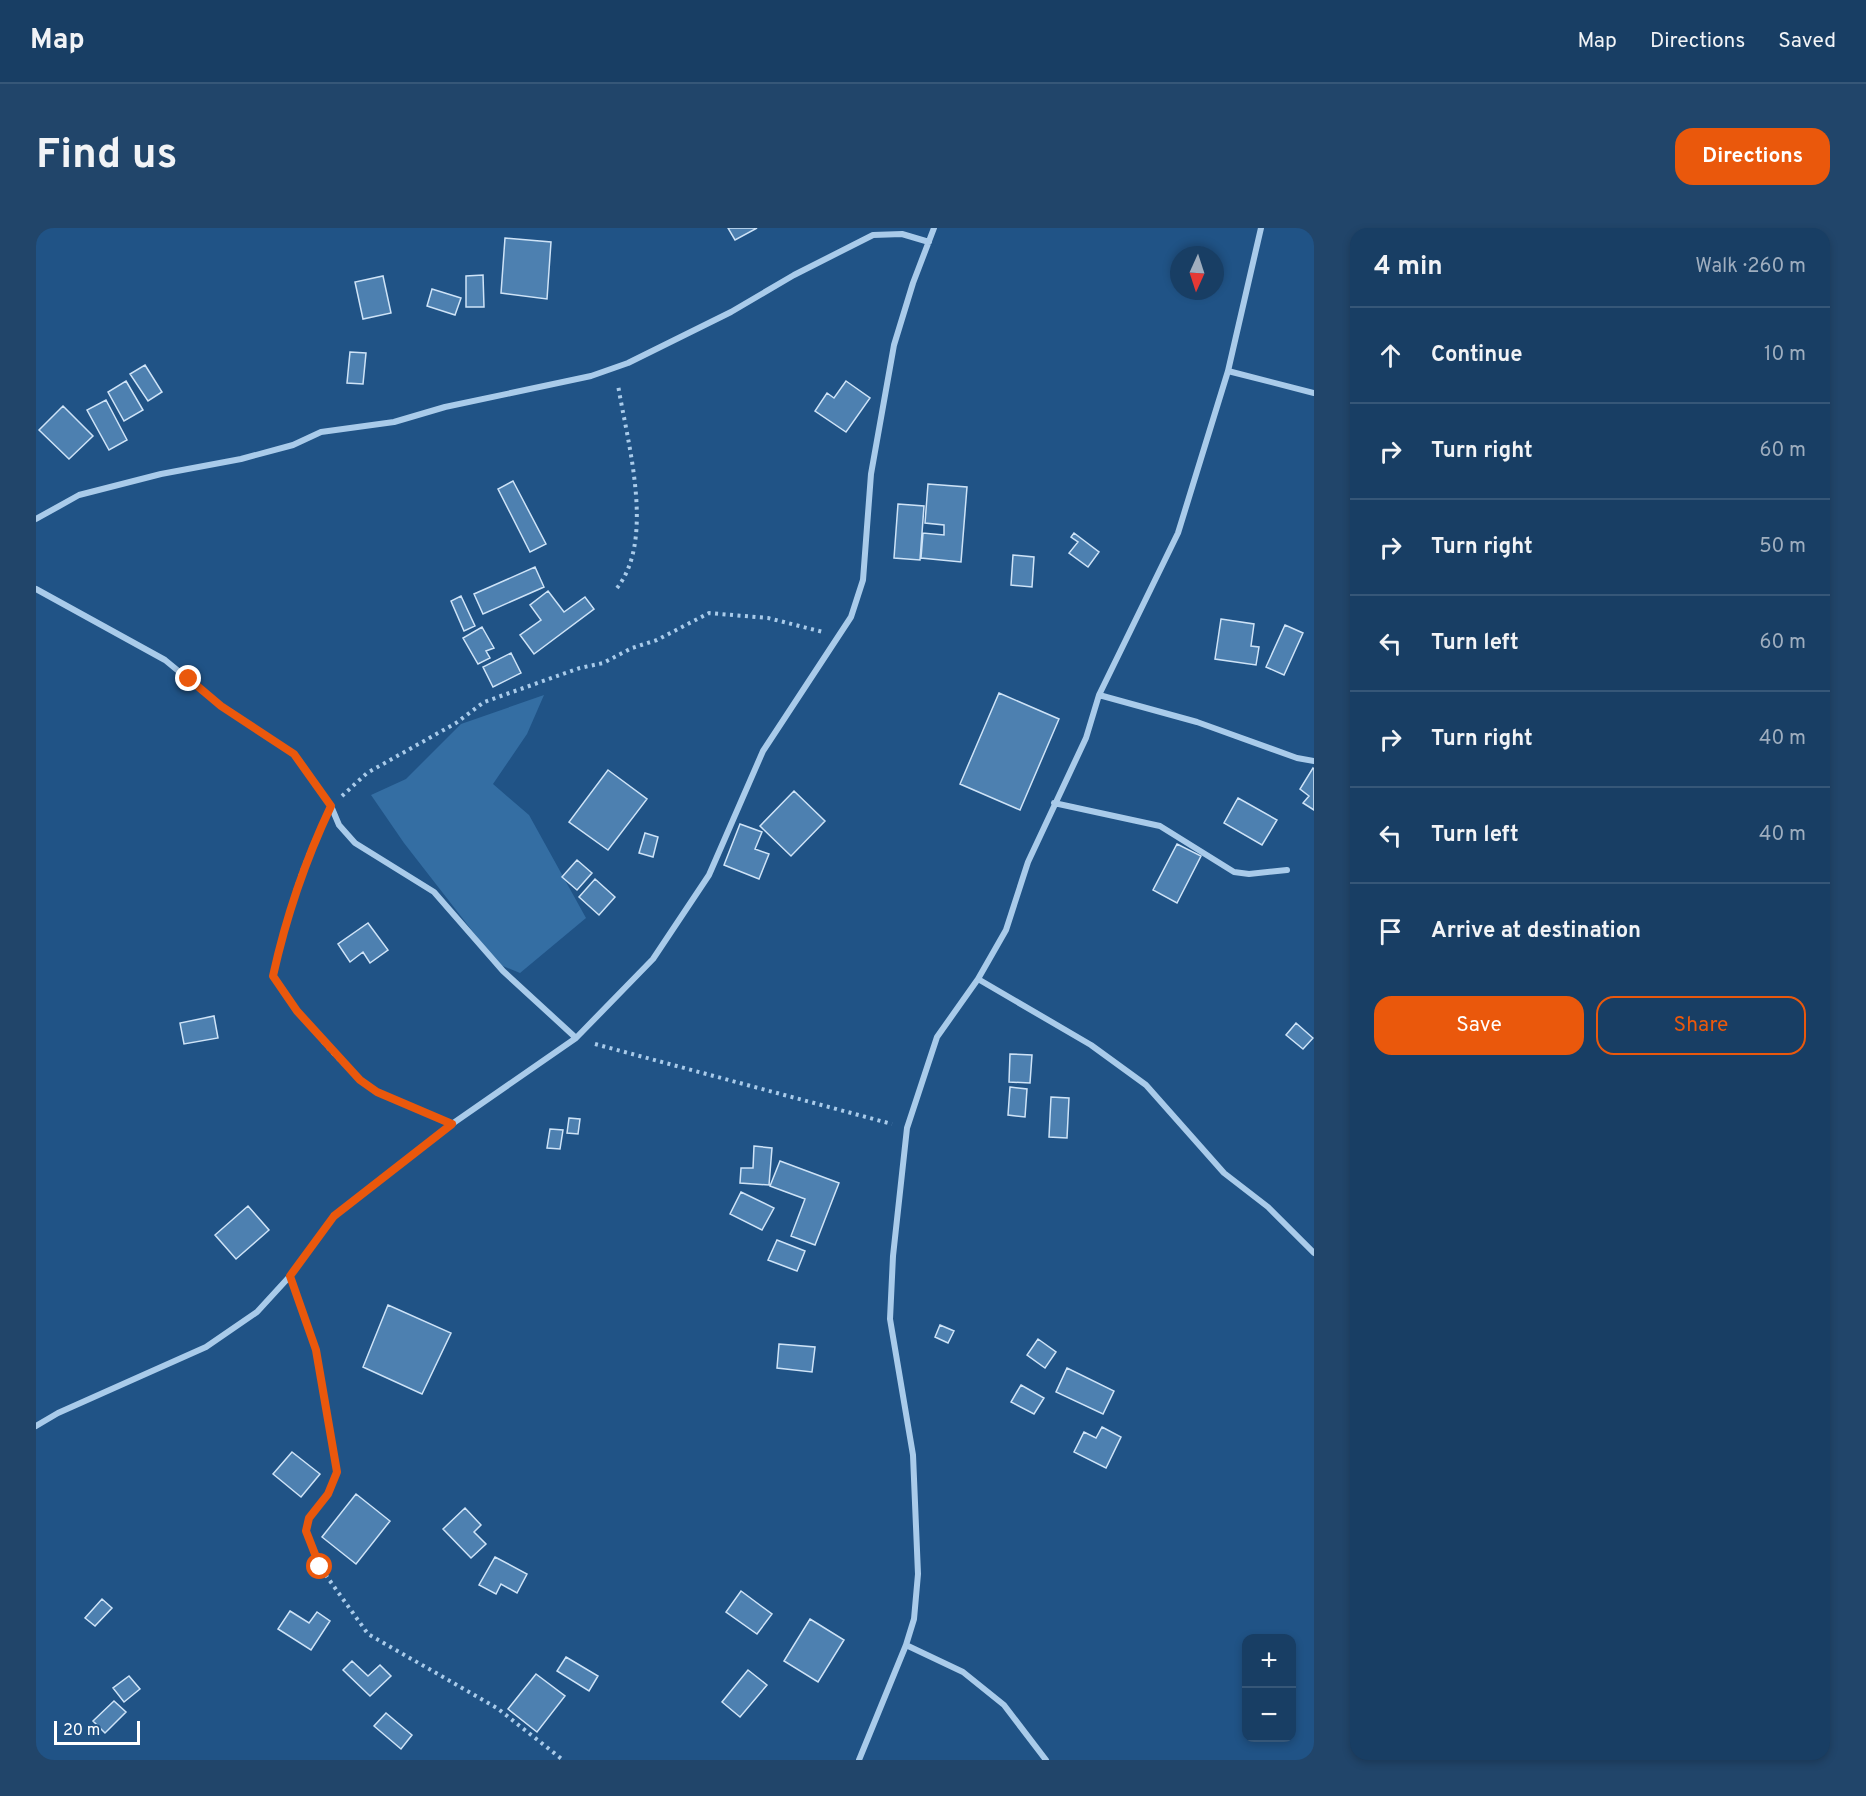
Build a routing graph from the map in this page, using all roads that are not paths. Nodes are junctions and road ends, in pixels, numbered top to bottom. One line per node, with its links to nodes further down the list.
1 (934, 228): 3 (street)
2 (1262, 228): 4 (street)
3 (929, 242): 6 (street); 13 (street)
4 (1228, 371): 5 (street); 8 (street)
5 (1314, 393)
6 (36, 519)
7 (36, 589): 13 (street)
8 (1099, 695): 9 (street); 10 (street)
9 (1314, 761)
10 (1054, 803): 11 (street); 12 (street)
11 (1287, 870)
12 (978, 978): 14 (street); 16 (street)
13 (576, 1038): 15 (street)
14 (1314, 1253)
15 (36, 1426)
16 (906, 1645): 17 (street); 18 (street)
17 (859, 1760)
18 (1046, 1760)

